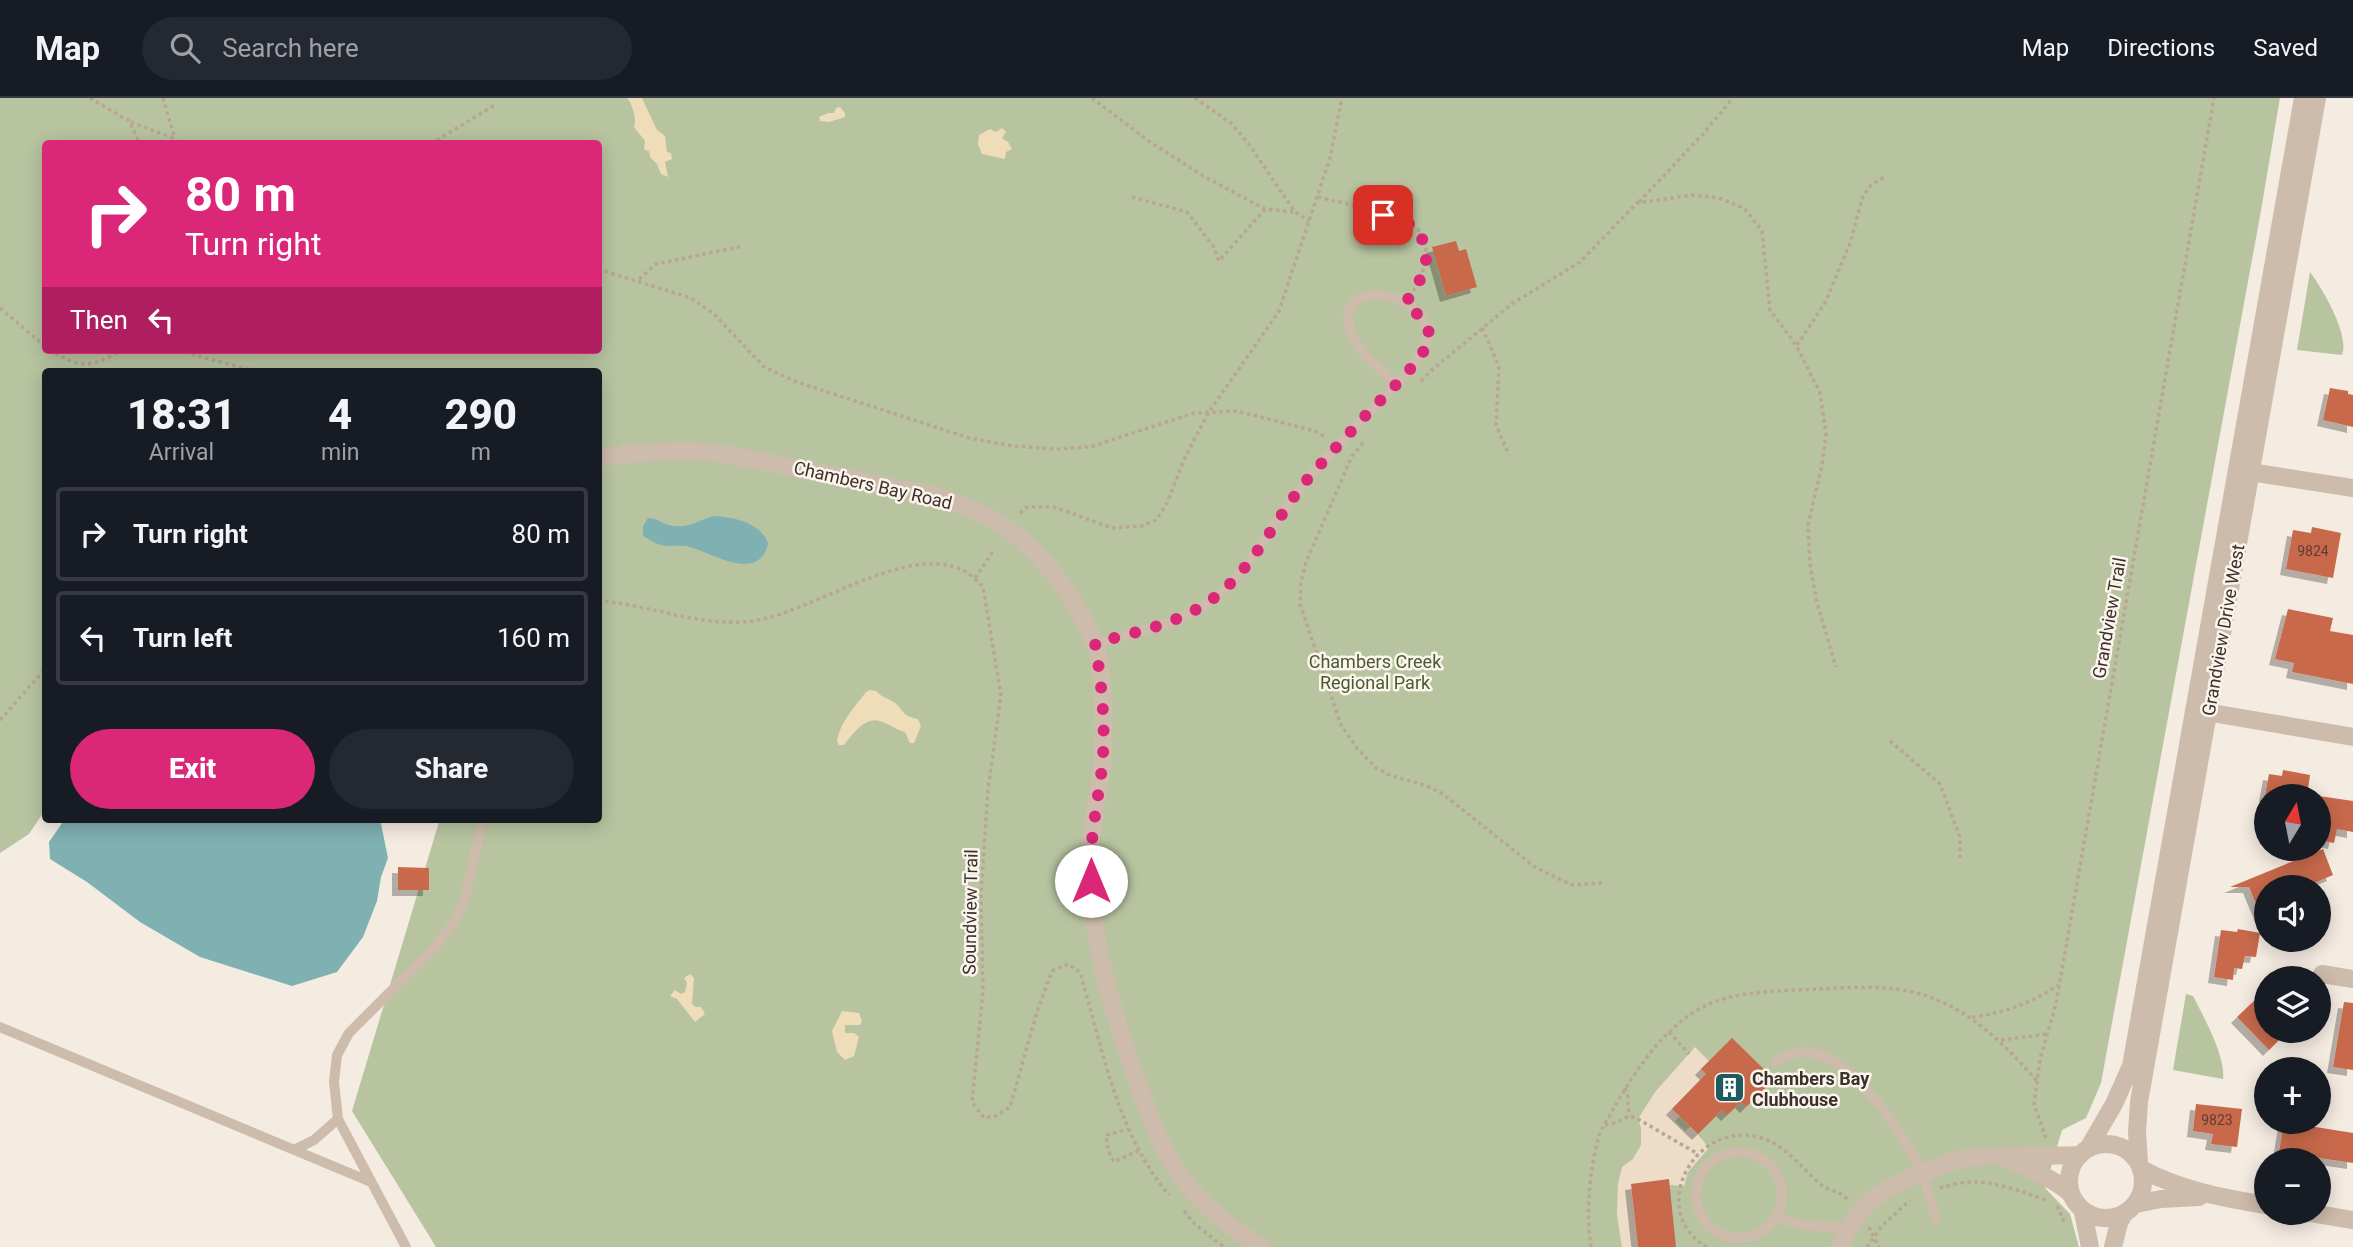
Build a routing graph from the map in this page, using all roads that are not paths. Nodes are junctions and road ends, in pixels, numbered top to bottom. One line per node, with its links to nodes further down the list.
1 (2303, 98): 5 (street, Grandview Drive West)
2 (2317, 98): 5 (street, Grandview Drive West)
3 (1396, 384): 3 (lane); 7 (lane)
4 (602, 458): 7 (street, Chambers Bay Road)
5 (2244, 471): 6 (street); 8 (street, Grandview Drive West)
6 (2353, 488)
7 (1095, 643): 33 (street, Chambers Bay Road)
8 (2201, 711): 9 (street); 17 (street, Grandview Drive West); 19 (street, Grandview Drive West)
9 (2353, 737)
10 (481, 823): 15 (lane)
11 (2331, 975): 12 (street)
12 (2353, 979)
13 (0, 1027): 16 (lane)
14 (1775, 1061): 20 (lane)
15 (338, 1119): 16 (lane); 21 (lane)
16 (296, 1149): 21 (lane)
17 (2085, 1151): 18 (street); 19 (street); 22 (street)
18 (2005, 1157): 20 (street); 22 (street)
19 (2140, 1166): 23 (street); 25 (street)
20 (1921, 1172): 29 (lane); 31 (street)
21 (372, 1182): 32 (lane)
22 (2070, 1194): 26 (street)
23 (2213, 1197): 24 (street); 25 (street)
24 (2254, 1203)
25 (2130, 1209): 26 (street); 36 (street)
26 (2083, 1212): 35 (street)
27 (2331, 1216): 30 (street)
28 (1776, 1217): 28 (lane); 31 (lane)
29 (1936, 1220)
30 (2353, 1220)
31 (1847, 1228): 34 (street)
32 (406, 1247)
33 (1262, 1247)
34 (1840, 1247)
35 (2090, 1247)
36 (2113, 1247)

